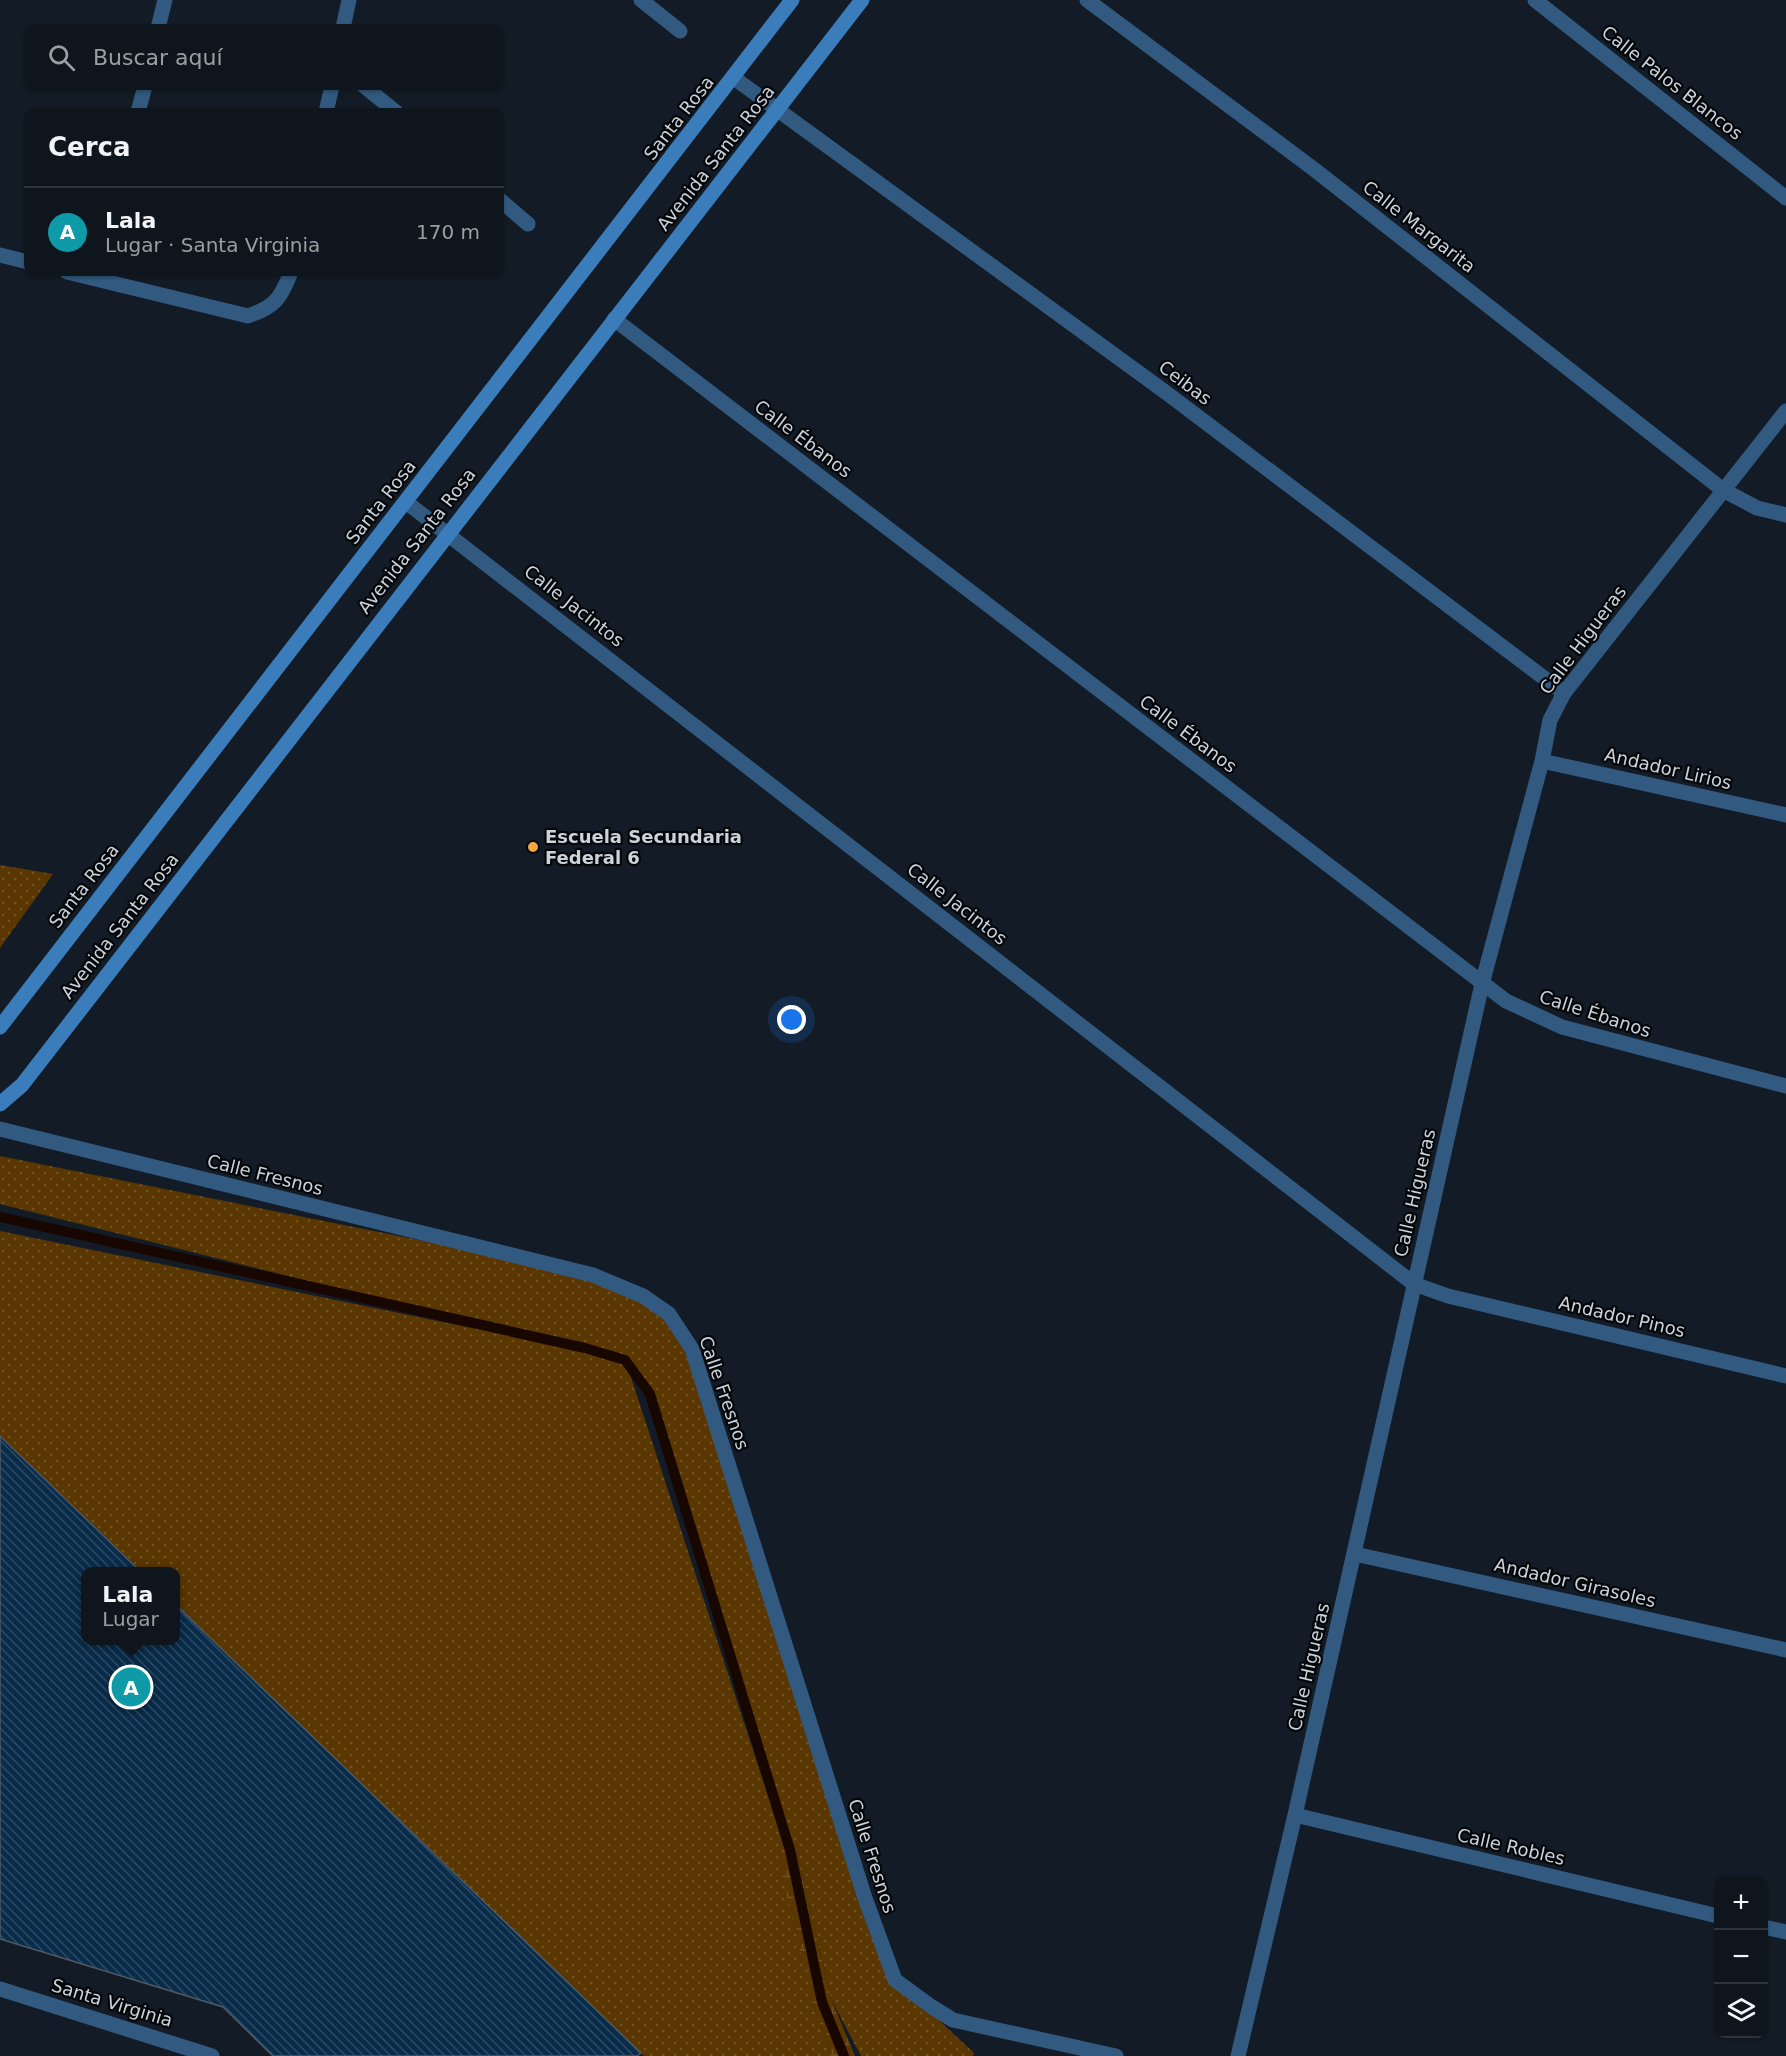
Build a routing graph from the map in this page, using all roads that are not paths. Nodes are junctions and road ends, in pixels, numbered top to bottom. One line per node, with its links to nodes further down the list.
1 (165, 0): 8 (street)
2 (349, 0): 9 (street)
3 (641, 0): 10 (street)
4 (792, 0): 11 (main road, Santa Rosa)
5 (862, 0): 18 (main road, Avenida Santa Rosa)
6 (1087, 0): 28 (street, Calle Margarita)
7 (1535, 0): 19 (street, Calle Palos Blancos)
8 (159, 24)
9 (344, 24)
10 (680, 31)
11 (734, 78): 18 (street, Ceibas); 29 (main road, Santa Rosa)
12 (144, 90): 15 (street)
13 (331, 90): 16 (street)
14 (369, 90): 17 (street)
15 (139, 108)
16 (327, 108)
17 (391, 108)
18 (779, 111): 26 (main road, Avenida Santa Rosa); 32 (street, Ceibas)
19 (1786, 198)
20 (504, 203): 21 (street)
21 (528, 224)
22 (0, 255): 23 (street)
23 (24, 261)
24 (83, 276): 25 (street)
25 (289, 276)
26 (614, 319): 31 (main road, Avenida Santa Rosa); 35 (street, Calle Ébanos)
27 (1786, 411): 28 (street, Calle Higueras)
28 (1724, 490): 30 (street, Calle Margarita); 32 (street, Calle Higueras)
29 (406, 502): 31 (street, Calle Jacintos); 36 (main road, Santa Rosa)
30 (1786, 515)
31 (448, 533): 38 (main road, Avenida Santa Rosa); 40 (street, Calle Jacintos)
32 (1564, 693): 33 (street, Calle Higueras)
33 (1542, 761): 34 (street, Andador Lirios); 35 (street, Calle Higueras)
34 (1786, 815)
35 (1482, 984): 37 (street, Calle Ébanos); 40 (street, Calle Higueras)
36 (0, 1027)
37 (1786, 1086)
38 (0, 1104)
39 (0, 1129): 51 (street, Calle Fresnos)
40 (1414, 1284): 41 (street, Calle Jacintos); 43 (street, Calle Higueras)
41 (1448, 1296): 42 (street, Andador Pinos)
42 (1786, 1377)
43 (1355, 1554): 44 (street, Andador Girasoles); 45 (street, Calle Higueras)
44 (1786, 1650)
45 (1295, 1815): 46 (street, Calle Robles); 52 (street, Calle Higueras)
46 (1714, 1915)
47 (1768, 1928): 48 (street)
48 (1786, 1932)
49 (0, 1989): 50 (street, Santa Virginia)
50 (212, 2056)
51 (1116, 2056)
52 (1238, 2056)

